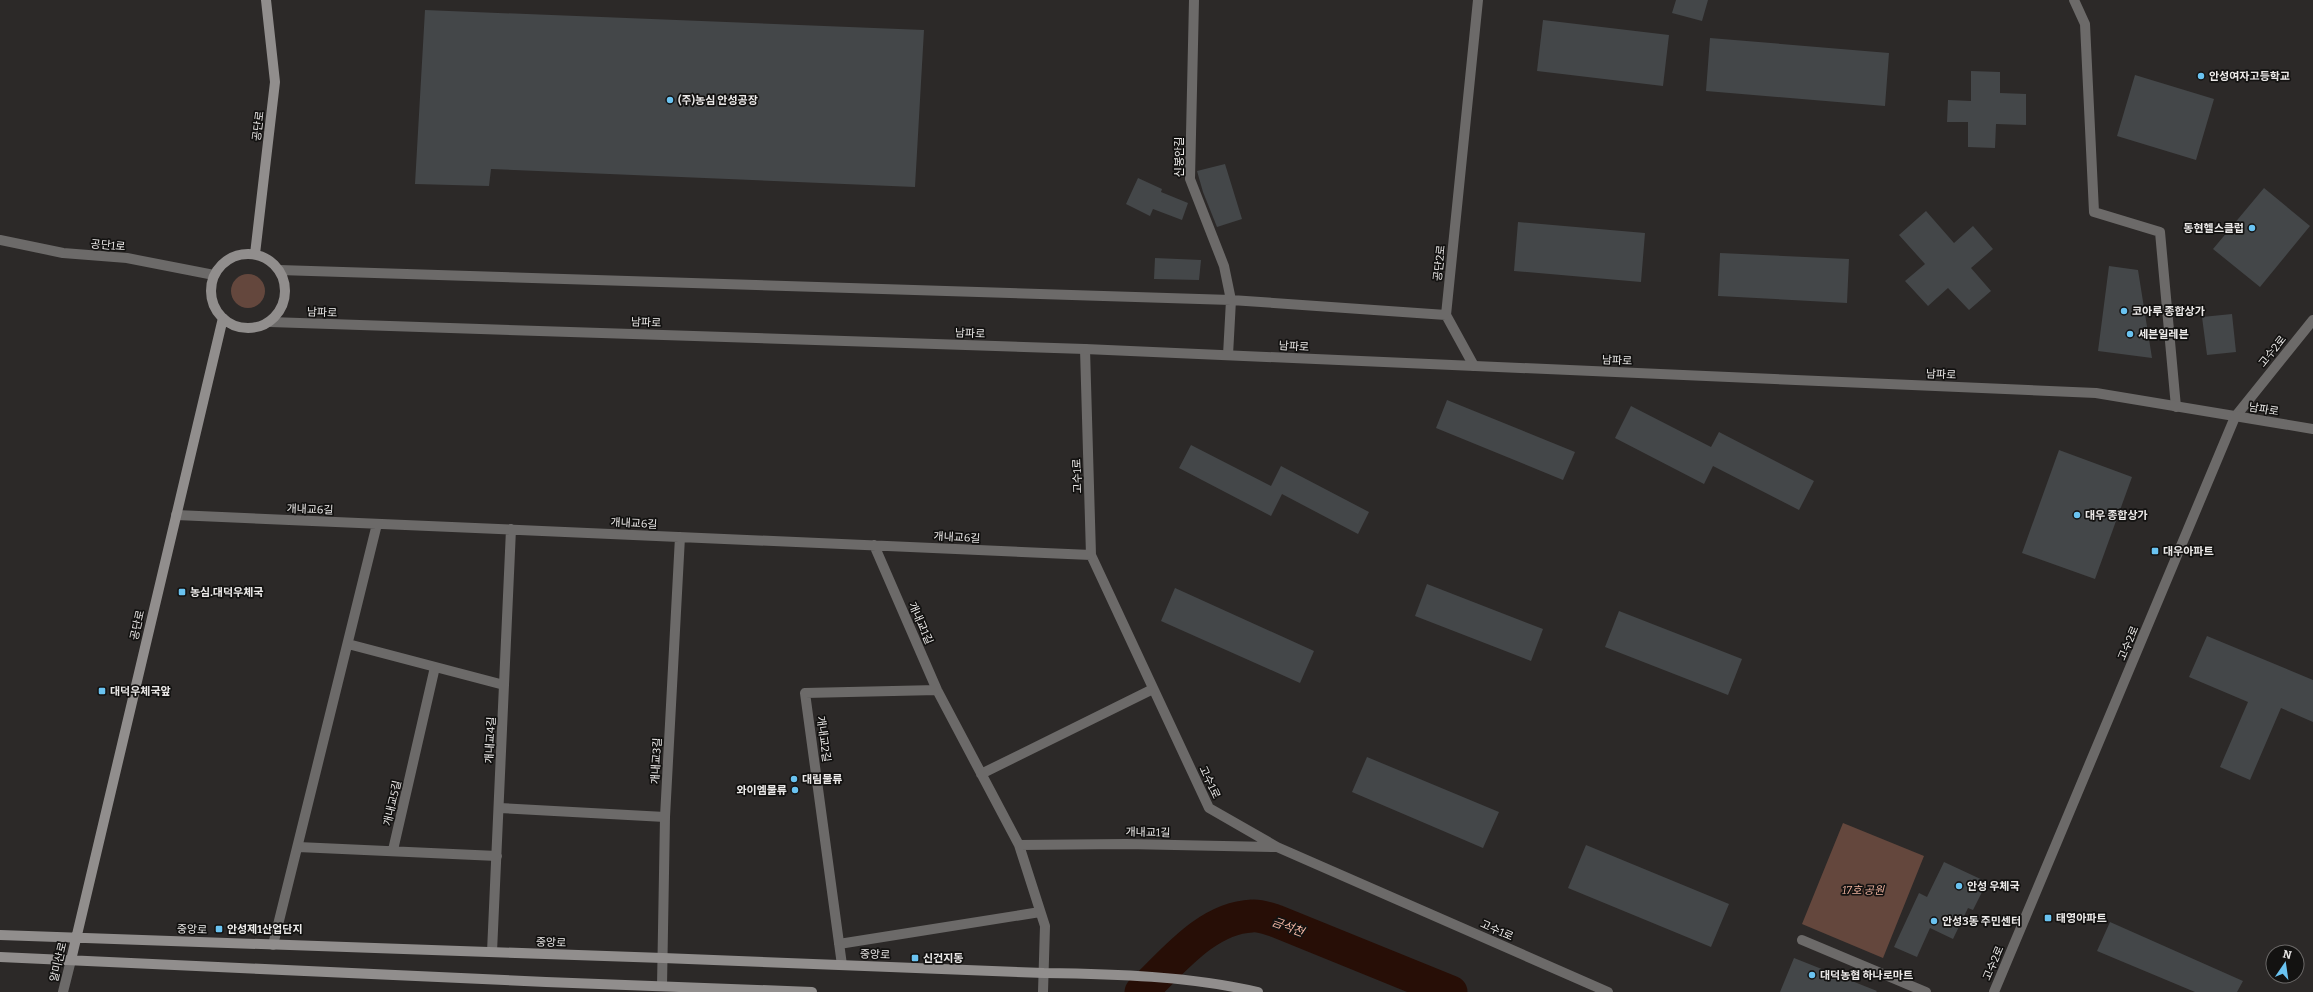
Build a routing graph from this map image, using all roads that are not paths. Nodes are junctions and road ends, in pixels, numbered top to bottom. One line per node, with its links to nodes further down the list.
1 (266, 0): 6 (main road, 공단로)
2 (1194, 0): 9 (street, 신봉안길)
3 (1478, 0): 10 (street, 공단2로)
4 (2074, 0): 17 (street)
5 (0, 240): 8 (street, 공단1로)
6 (255, 254): 7 (main road); 8 (main road)
7 (279, 270): 9 (street); 13 (main road)
8 (214, 275): 11 (main road)
9 (1231, 300): 10 (street); 15 (street, 신봉안길)
10 (1446, 315): 16 (street)
11 (223, 318): 13 (main road); 20 (main road, 공단로)
12 (2313, 320): 18 (street, 고수2로)
13 (270, 322): 14 (street, 남파로)
14 (1085, 349): 15 (street, 남파로); 25 (street, 고수1로)
15 (1228, 355): 16 (street, 남파로)
16 (1474, 366): 17 (street, 남파로)
17 (2176, 407): 18 (street, 남파로)
18 (2235, 417): 19 (street, 남파로); 58 (street, 고수2로)
19 (2313, 429)
20 (176, 515): 21 (street, 개내교6길); 41 (main road, 공단로)
21 (377, 524): 22 (street, 개내교6길); 26 (street)
22 (511, 530): 23 (street, 개내교6길); 28 (street, 개내교4길)
23 (680, 537): 24 (street, 개내교6길); 33 (street, 개내교3길)
24 (874, 545): 25 (street, 개내교6길); 30 (street, 개내교1길)
25 (1091, 555): 29 (street, 고수1로)
26 (348, 644): 27 (street); 35 (street)
27 (435, 667): 28 (street); 37 (street, 개내교5길)
28 (504, 685): 32 (street, 개내교4길)
29 (1154, 688): 31 (street); 36 (street, 고수1로)
30 (937, 690): 31 (street, 개내교1길); 43 (street, 개내교2길)
31 (981, 774): 34 (street, 개내교1길)
32 (499, 808): 33 (street); 38 (street, 개내교4길)
33 (666, 817): 47 (street, 개내교3길)
34 (1019, 845): 36 (street, 개내교1길); 39 (street, 개내교1길)
35 (298, 847): 37 (street); 44 (street)
36 (1277, 847): 56 (street, 고수1로)
37 (393, 850): 38 (street)
38 (497, 856): 45 (street, 개내교4길)
39 (1040, 912): 43 (street); 50 (street, 개내교1길)
40 (0, 935): 41 (main road, 중앙로)
41 (76, 938): 44 (main road, 중앙로); 48 (main road, 알미산로)
42 (1802, 940): 57 (street)
43 (839, 944): 49 (street, 개내교2길)
44 (273, 945): 45 (main road, 중앙로)
45 (492, 952): 47 (main road, 중앙로)
46 (0, 957): 48 (main road)
47 (663, 958): 49 (main road, 중앙로); 51 (street, 개내교3길)
48 (71, 960): 51 (main road); 52 (street, 알미산로)
49 (842, 965): 50 (main road, 중앙로)
50 (1044, 973): 54 (street, 개내교1길); 55 (main road, 중앙로)
51 (662, 986): 53 (main road)
52 (63, 992)
53 (812, 992)
54 (1043, 992)
55 (1258, 992)
56 (1608, 992)
57 (1926, 992)
58 (1994, 992)

